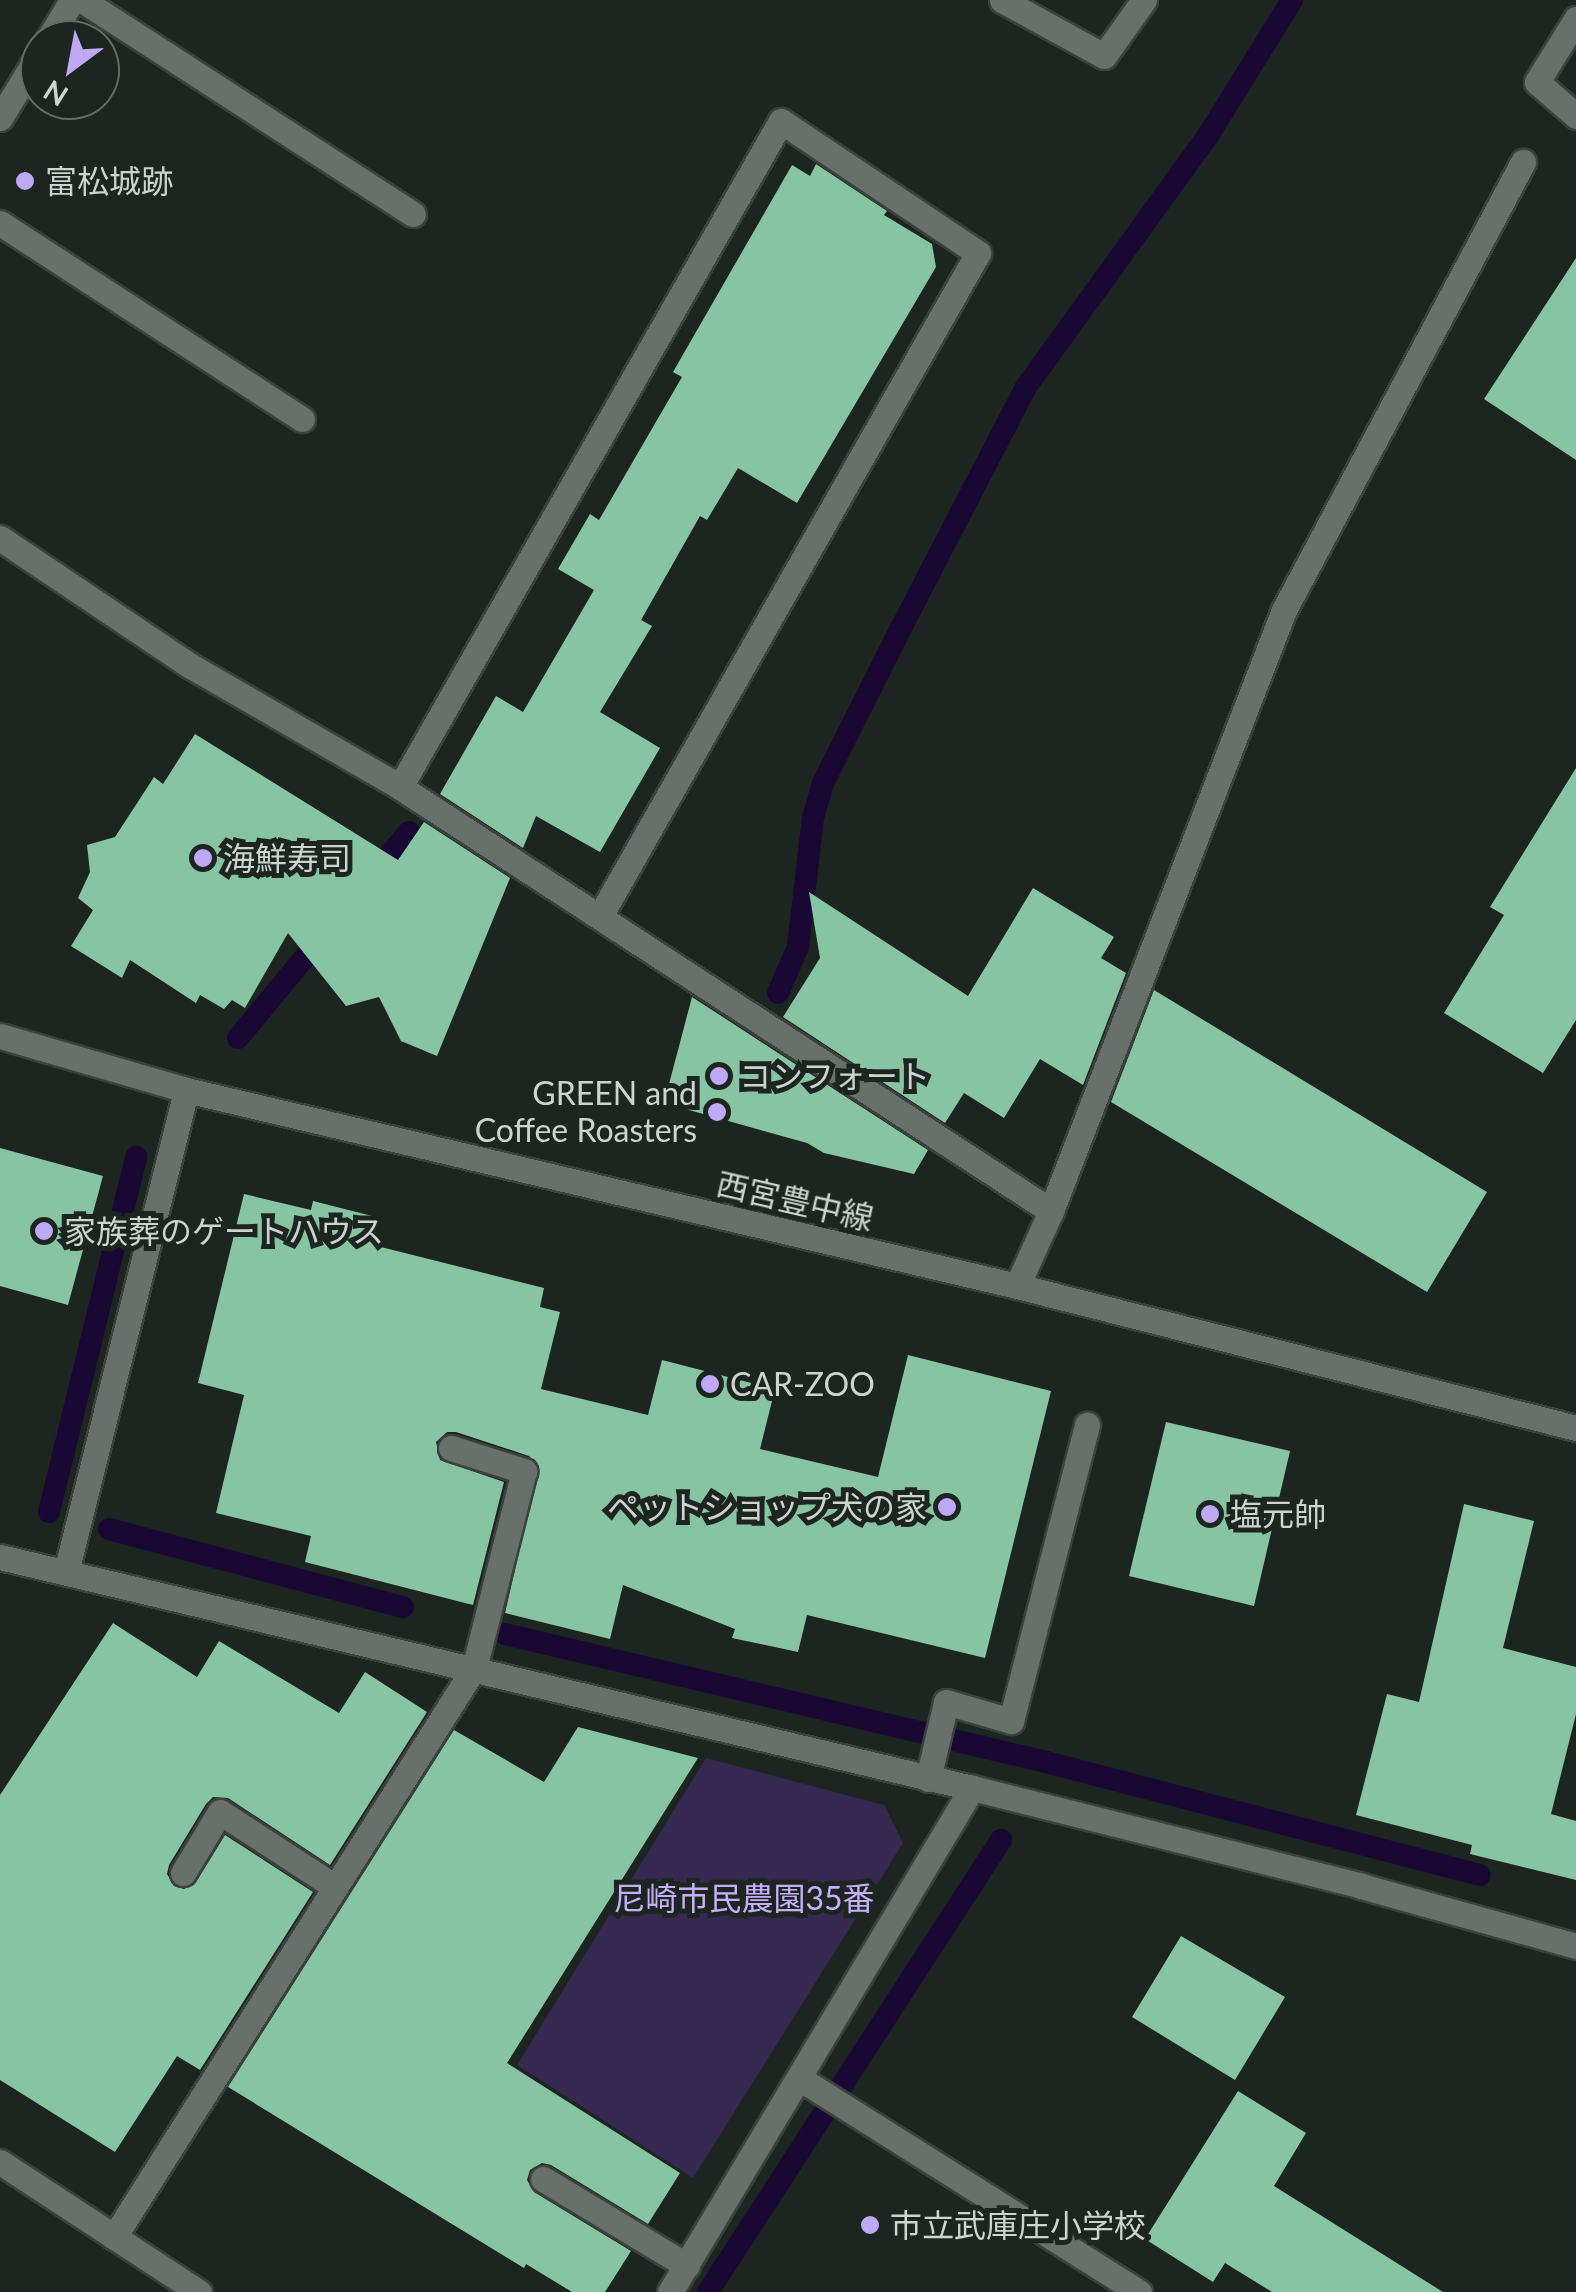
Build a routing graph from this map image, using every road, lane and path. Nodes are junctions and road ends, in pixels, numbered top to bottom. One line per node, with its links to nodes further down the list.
1 (82, 0): 9 (street)
2 (1002, 0): 3 (street)
3 (1144, 0)
4 (1576, 19): 6 (street)
5 (20, 86): 7 (street)
6 (1576, 116)
7 (0, 118)
8 (1522, 162): 17 (street)
9 (413, 214)
10 (0, 223): 11 (street)
11 (302, 419)
12 (0, 538): 13 (street)
13 (400, 787): 14 (street); 14 (street)
14 (600, 916): 17 (street)
15 (0, 1036): 16 (street, 西宮豊中線)
16 (186, 1090): 18 (street, 西宮豊中線); 23 (street)
17 (1051, 1210): 18 (street)
18 (1016, 1286): 20 (street, 西宮豊中線)
19 (1087, 1424): 25 (street)
20 (1576, 1428)
21 (450, 1448): 24 (street)
22 (0, 1557): 23 (street)
23 (66, 1572): 24 (street)
24 (474, 1668): 25 (street); 28 (street)
25 (931, 1767): 26 (street)
26 (972, 1788): 29 (street); 30 (street)
27 (182, 1873): 28 (street)
28 (334, 1886): 33 (street)
29 (1576, 1946)
30 (808, 2084): 34 (street); 37 (street)
31 (0, 2162): 33 (street)
32 (544, 2179): 34 (street)
33 (114, 2238): 35 (street)
34 (687, 2266): 36 (street)
35 (199, 2292)
36 (670, 2292)
37 (1139, 2292)

